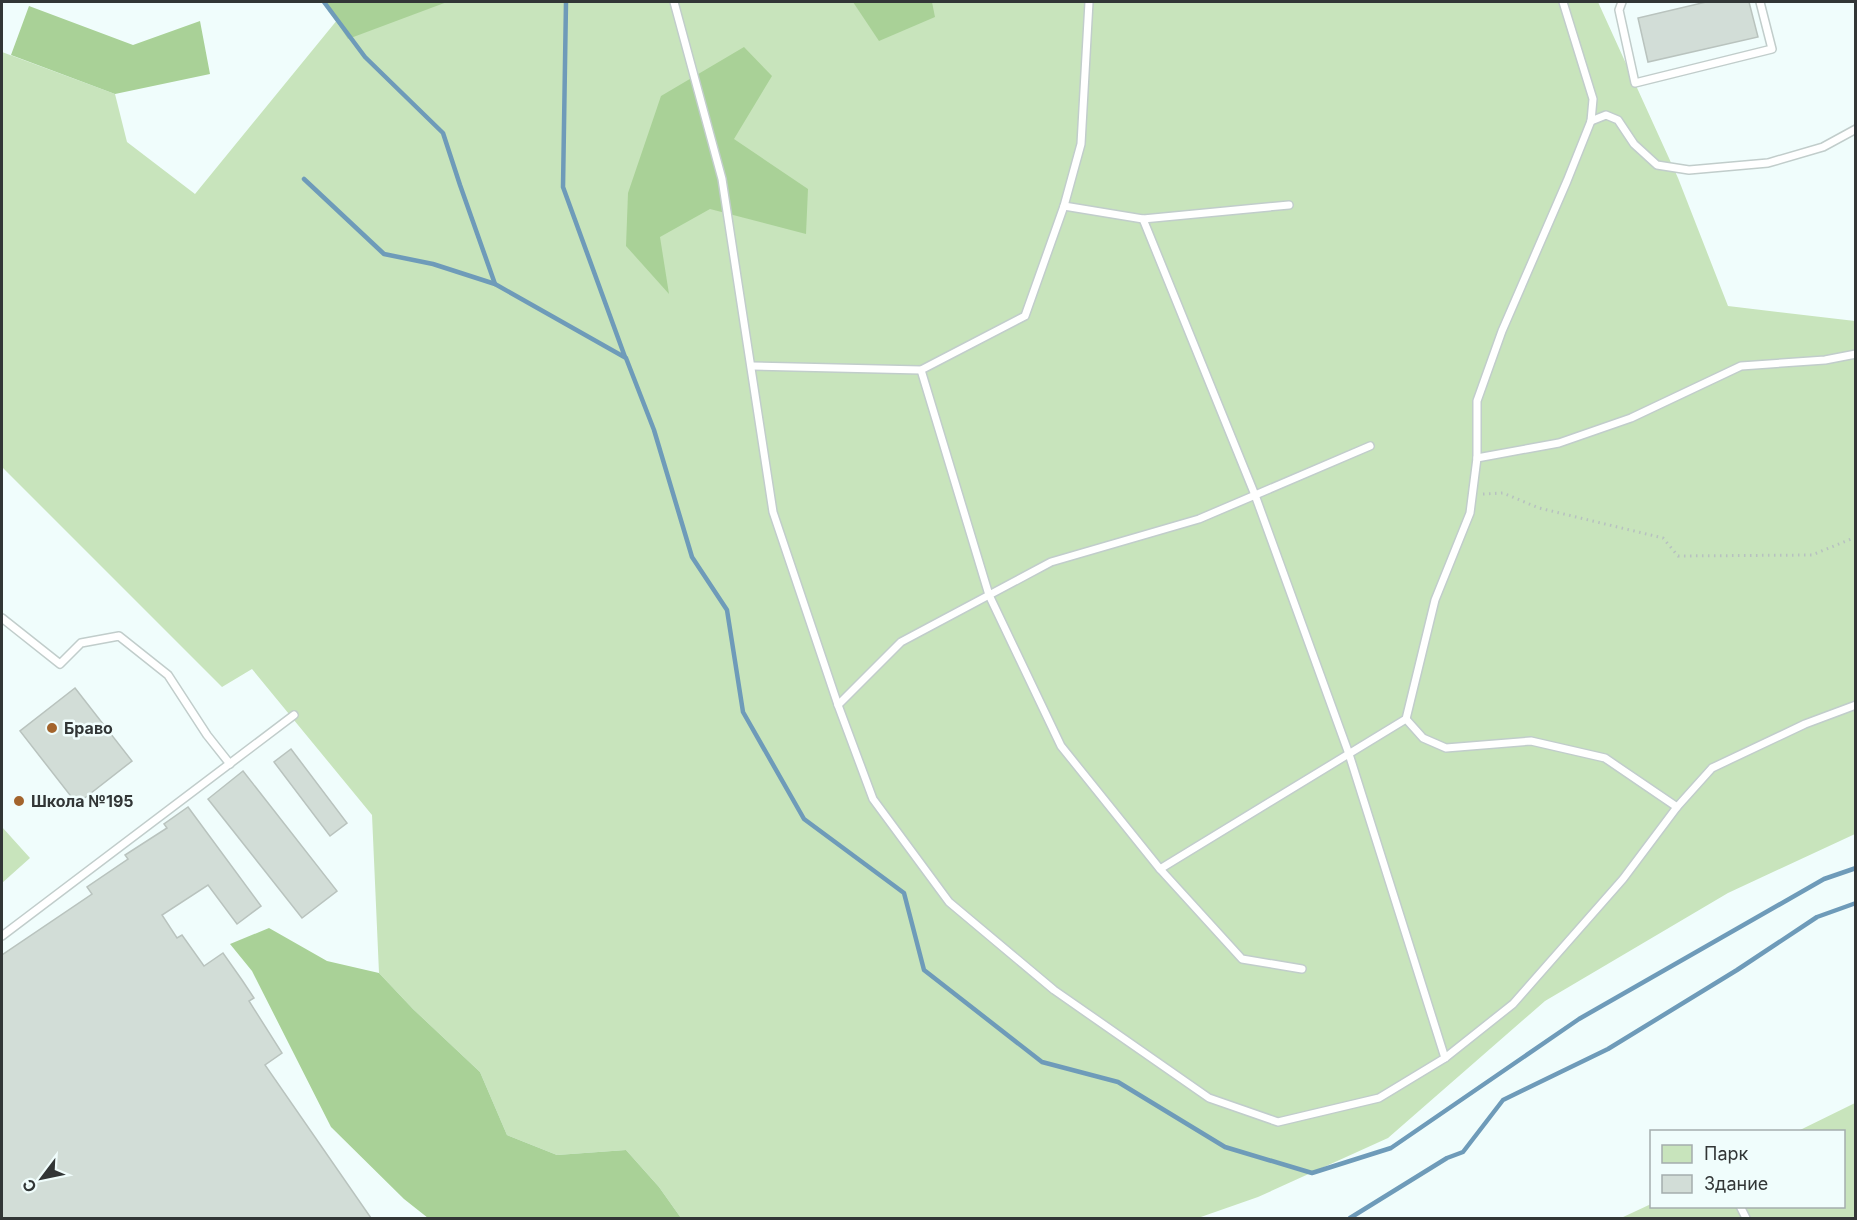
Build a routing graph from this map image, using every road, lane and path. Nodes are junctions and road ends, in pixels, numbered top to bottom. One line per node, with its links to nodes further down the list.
1 (674, 2): 12 (lane)
2 (1089, 2): 8 (lane)
3 (1563, 2): 6 (lane)
4 (1622, 2): 5 (lane)
5 (1760, 2)
6 (1591, 121): 7 (lane); 15 (lane)
7 (1856, 129)
8 (1064, 206): 10 (lane); 13 (lane)
9 (1289, 206): 10 (lane)
10 (1143, 219): 17 (lane)
11 (1856, 354): 15 (lane)
12 (752, 366): 13 (lane); 21 (lane)
13 (921, 370): 19 (lane)
14 (1370, 446): 17 (lane)
15 (1477, 458): 16 (lane)
16 (1473, 494): 18 (path); 24 (lane)
17 (1255, 495): 19 (lane); 25 (lane)
18 (1856, 537)
19 (989, 595): 21 (lane); 28 (lane)
20 (2, 618): 26 (lane)
21 (838, 705): 31 (lane)
22 (1856, 705): 27 (lane)
23 (294, 715): 26 (lane)
24 (1406, 719): 25 (lane); 27 (lane)
25 (1349, 754): 28 (lane); 31 (lane)
26 (230, 764): 29 (lane)
27 (1677, 807): 31 (lane)
28 (1160, 869): 30 (lane)
29 (2, 936)
30 (1302, 969)
31 (1445, 1058)

